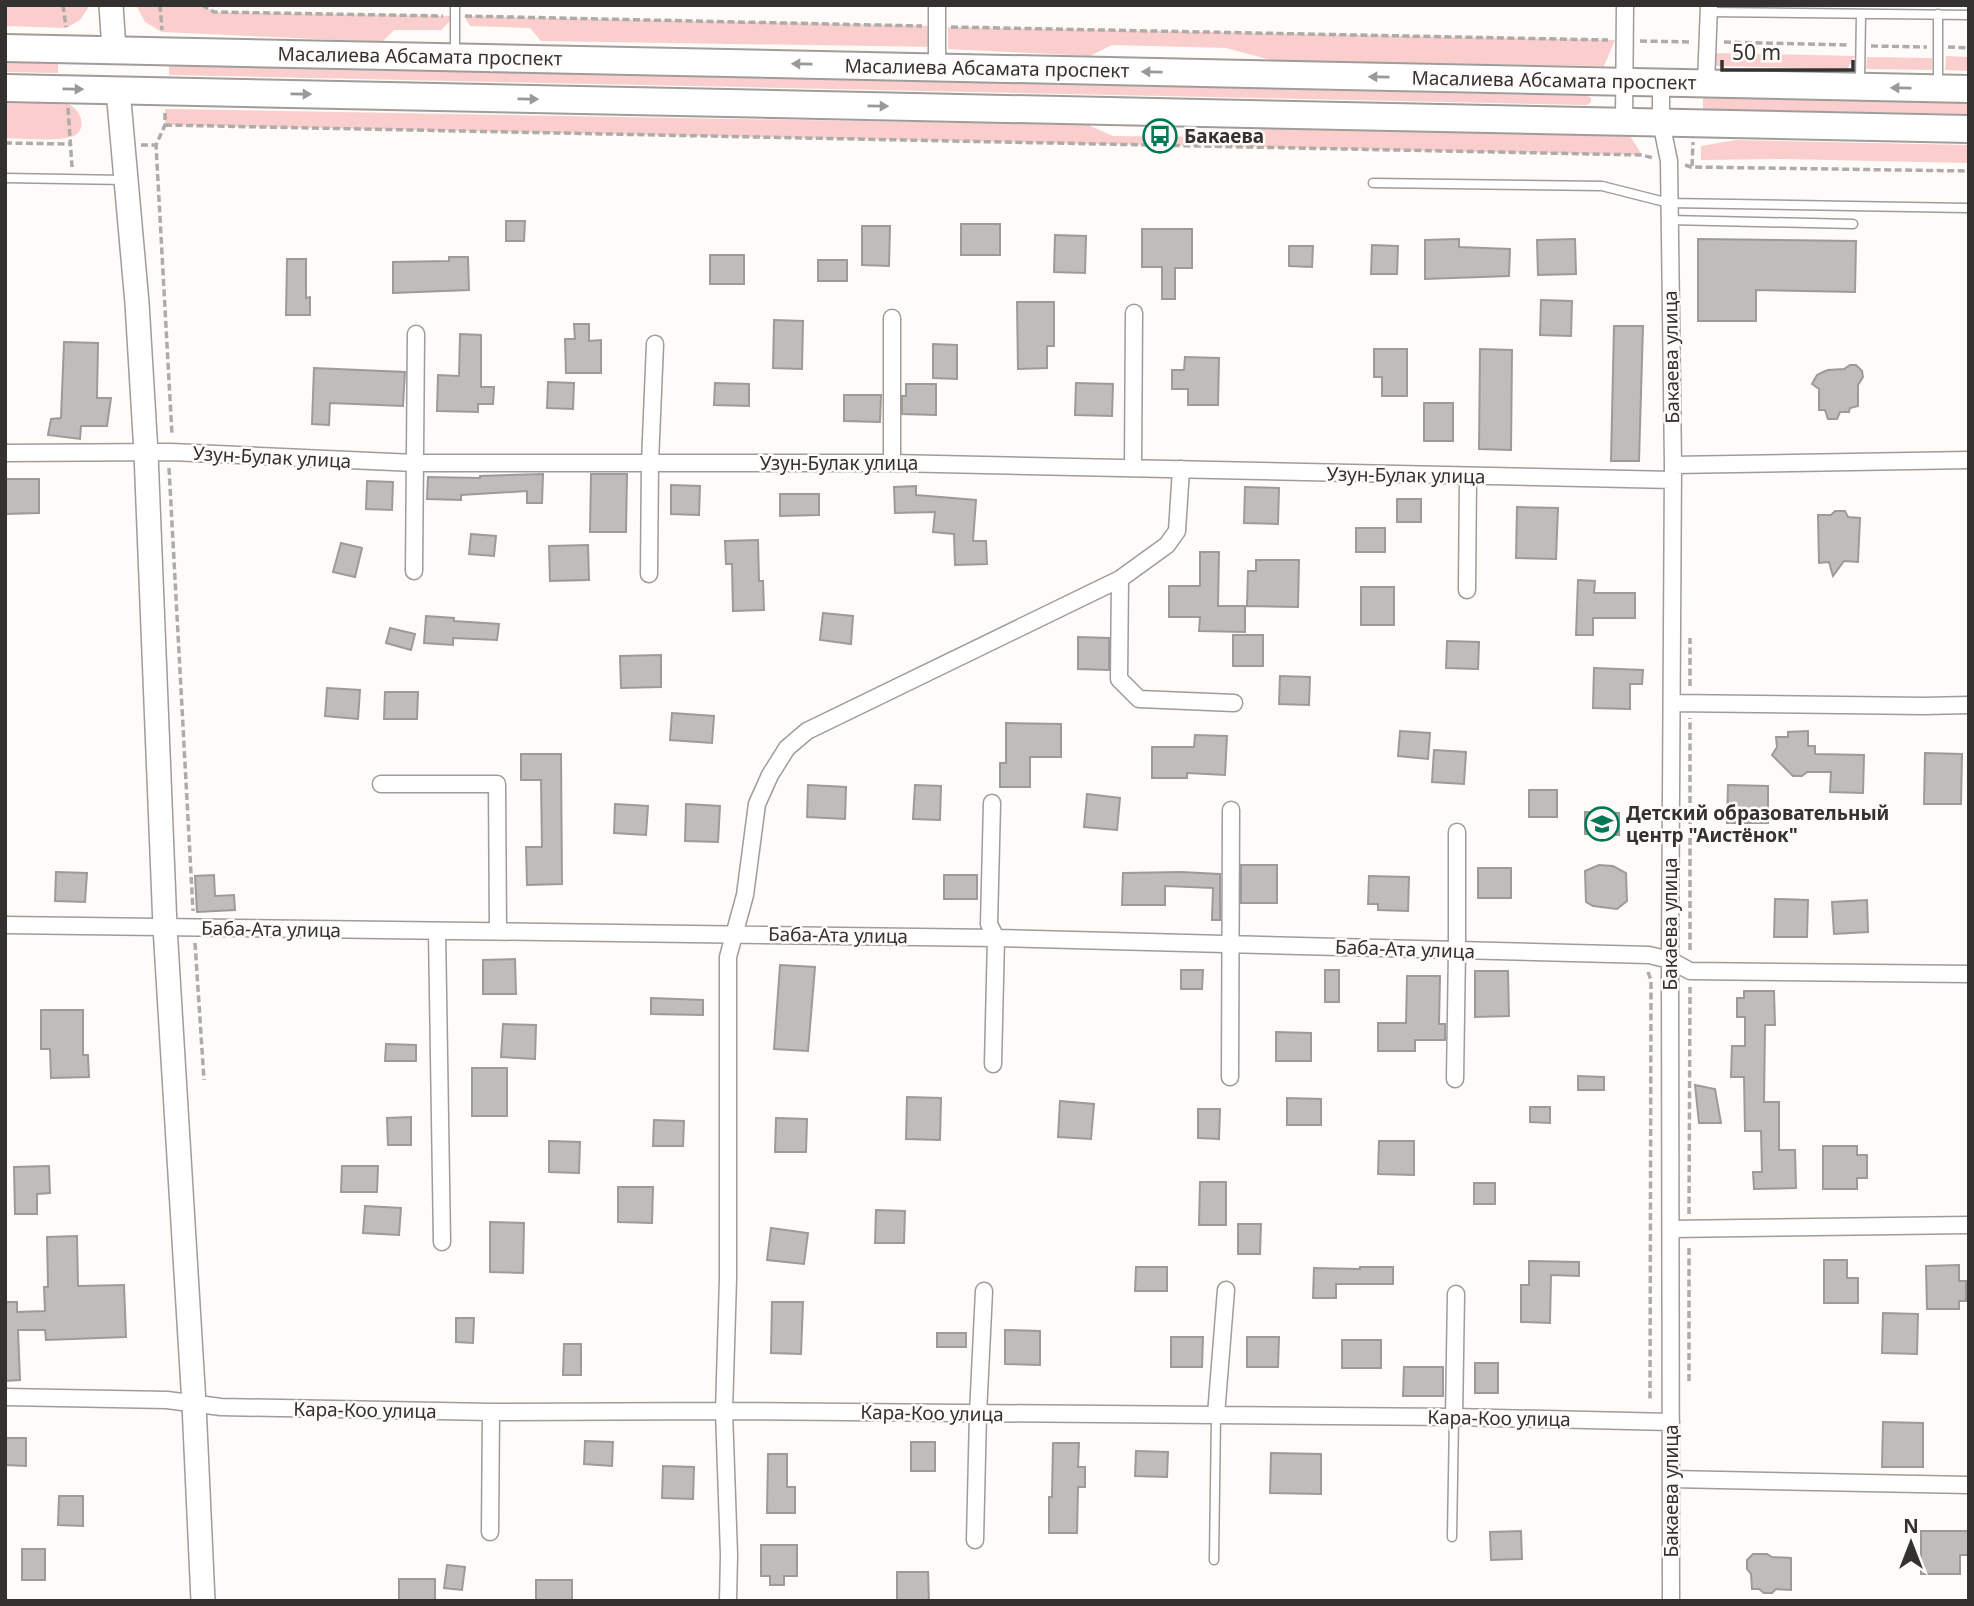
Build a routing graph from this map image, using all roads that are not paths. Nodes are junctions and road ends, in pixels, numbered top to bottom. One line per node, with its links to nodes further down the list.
1 (111, 5): 10 (street)
2 (455, 5): 11 (lane)
3 (937, 5): 12 (street)
4 (1625, 5): 13 (street)
5 (1709, 9): 6 (lane); 15 (street)
6 (1861, 14): 7 (lane); 16 (lane)
7 (1938, 14): 8 (lane); 18 (lane)
8 (1969, 15)
9 (5, 48): 10 (main road, Масалиева Абсамата проспект)
10 (114, 50): 11 (main road, Масалиева Абсамата проспект); 20 (main road)
11 (455, 57): 12 (main road, Масалиева Абсамата проспект, one-way to 11)
12 (937, 67): 13 (main road, Масалиева Абсамата проспект, one-way to 12)
13 (1625, 82): 14 (main road, Масалиева Абсамата проспект); 21 (street)
14 (1661, 83): 15 (main road, Масалиева Абсамата проспект); 22 (street, Бакаева улица)
15 (1706, 84): 16 (main road, Масалиева Абсамата проспект)
16 (1860, 87): 18 (main road, Масалиева Абсамата проспект, one-way to 16)
17 (5, 88): 20 (main road, Масалиева Абсамата проспект, one-way to 20)
18 (1938, 89): 19 (main road, Масалиева Абсамата проспект)
19 (1969, 89)
20 (118, 90): 21 (main road, Масалиева Абсамата проспект, one-way to 21); 25 (street)
21 (1624, 121): 22 (main road, Масалиева Абсамата проспект)
22 (1661, 122): 23 (main road, Масалиева Абсамата проспект); 28 (street, Бакаева улица)
23 (1969, 129)
24 (5, 178): 25 (lane)
25 (125, 180): 35 (street)
26 (1373, 183): 28 (lane)
27 (1967, 208): 28 (lane)
28 (1669, 211): 29 (lane); 42 (street, Бакаева улица)
29 (1853, 224)
30 (1134, 313): 40 (street)
31 (892, 318): 39 (street)
32 (416, 334): 38 (street)
33 (654, 344): 37 (street)
34 (5, 453): 35 (street, Узун-Булак улица)
35 (146, 453): 38 (street, Узун-Булак улица); 56 (street)
36 (1969, 460): 42 (street, Узун-Булак улица)
37 (650, 462): 38 (street, Узун-Булак улица); 39 (street, Узун-Булак улица); 45 (street)
38 (415, 463): 44 (street)
39 (892, 463): 40 (street, Узун-Булак улица)
40 (1133, 468): 41 (street, Узун-Булак улица)
41 (1181, 469): 43 (street, Узун-Булак улица); 46 (street)
42 (1673, 472): 43 (street, Узун-Булак улица); 48 (street, Бакаева улица)
43 (1468, 477): 47 (street)
44 (414, 572)
45 (649, 573)
46 (1120, 579): 49 (street); 59 (street)
47 (1467, 590)
48 (1672, 702): 50 (street); 63 (street, Бакаева улица)
49 (1234, 703)
50 (1969, 705)
51 (381, 784): 58 (street)
52 (992, 803): 60 (street)
53 (1231, 810): 61 (street)
54 (1457, 832): 62 (street)
55 (5, 925): 56 (street, Баба-Ата улица)
56 (165, 928): 57 (street, Баба-Ата улица); 75 (street)
57 (437, 931): 58 (street, Баба-Ата улица); 70 (street)
58 (498, 931): 59 (street, Баба-Ата улица)
59 (733, 934): 60 (street, Баба-Ата улица); 76 (street)
60 (996, 938): 61 (street, Баба-Ата улица); 65 (street)
61 (1230, 943): 62 (street, Баба-Ата улица); 66 (street)
62 (1457, 950): 63 (street, Баба-Ата улица); 67 (street)
63 (1670, 960): 64 (street, Баба-Ата улица); 69 (street, Бакаева улица)
64 (1969, 974)
65 (993, 1064)
66 (1230, 1077)
67 (1455, 1079)
68 (1969, 1225): 69 (street)
69 (1671, 1229): 81 (street, Бакаева улица)
70 (442, 1242)
71 (984, 1290): 78 (street)
72 (1226, 1290): 79 (street)
73 (1456, 1294): 80 (street)
74 (5, 1397): 75 (street, Кара-Коо улица)
75 (194, 1404): 77 (street, Кара-Коо улица); 88 (street)
76 (724, 1411): 77 (street, Кара-Коо улица); 78 (street, Кара-Коо улица); 89 (street)
77 (491, 1412): 84 (street)
78 (978, 1414): 79 (street, Кара-Коо улица); 86 (street)
79 (1216, 1415): 80 (street, Кара-Коо улица); 87 (lane)
80 (1454, 1417): 81 (street, Кара-Коо улица); 85 (lane)
81 (1671, 1422): 82 (street, Бакаева улица)
82 (1671, 1479): 83 (street); 90 (street, Бакаева улица)
83 (1969, 1485)
84 (490, 1532)
85 (1452, 1536)
86 (975, 1540)
87 (1214, 1560)
88 (203, 1601)
89 (728, 1601)
90 (1671, 1601)

